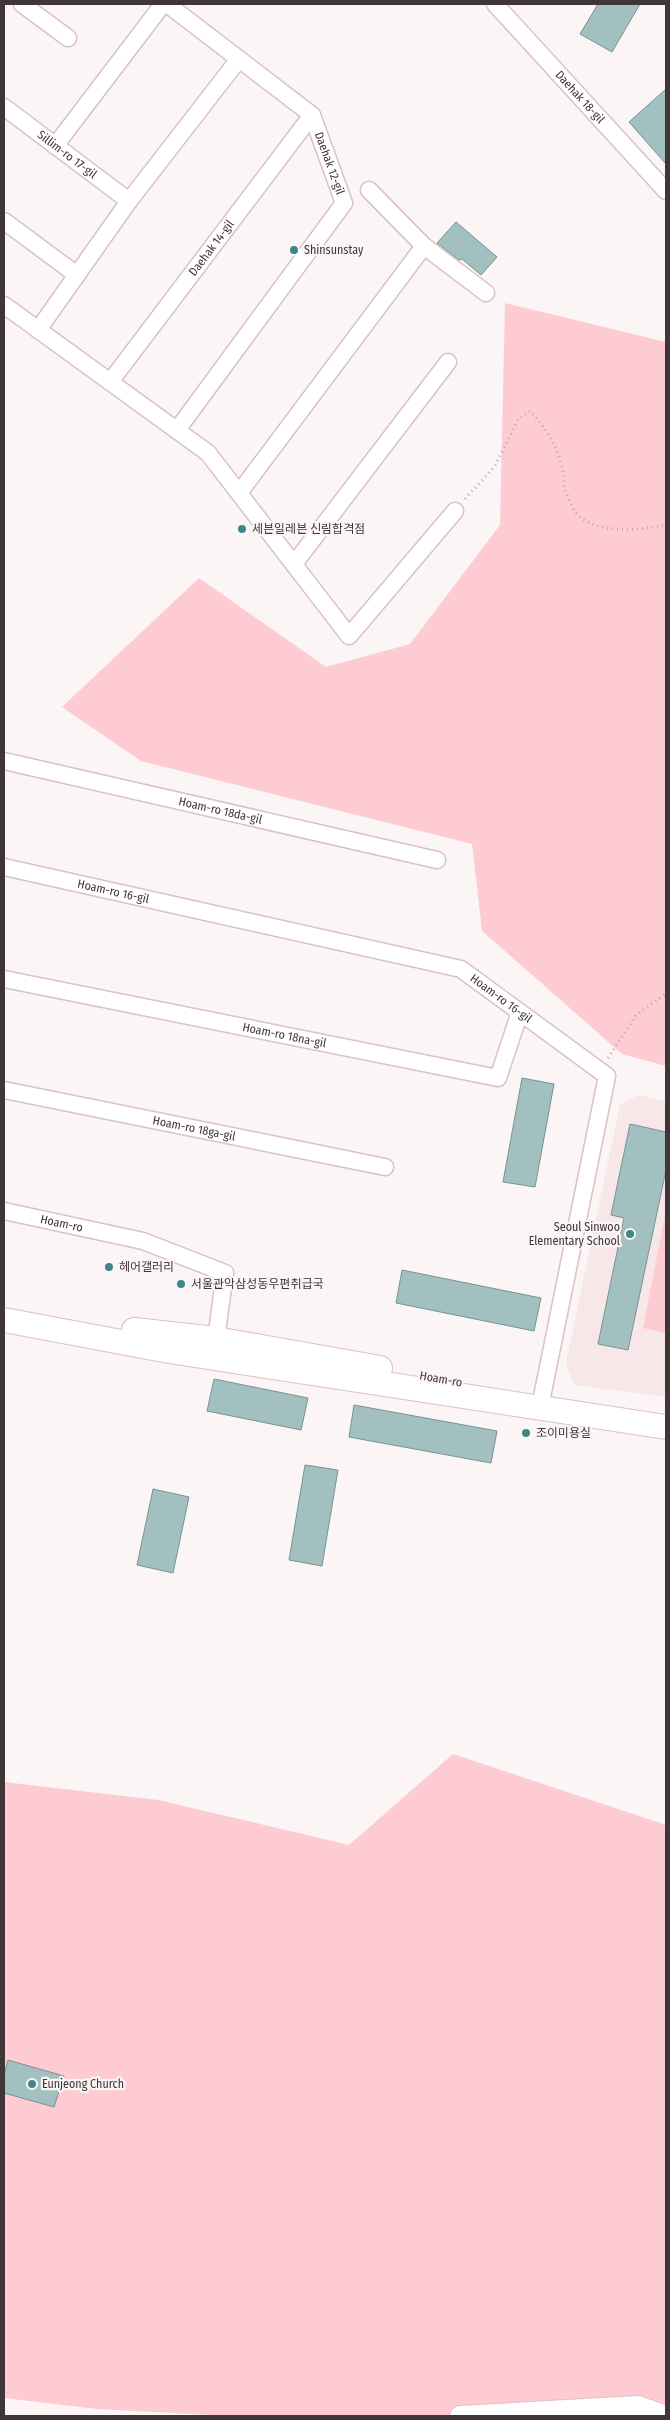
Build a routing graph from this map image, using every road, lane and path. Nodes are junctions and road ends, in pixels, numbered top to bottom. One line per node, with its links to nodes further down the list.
1 (22, 4): 5 (street)
2 (163, 4): 9 (street)
3 (167, 4): 6 (street, Daehak 12-gil)
4 (495, 4): 11 (street, Daehak 18-gil)
5 (68, 38)
6 (239, 59): 8 (street, Daehak 12-gil); 12 (street)
7 (4, 108): 9 (street, Sillim-ro 17-gil)
8 (312, 115): 20 (street, Daehak 14-gil); 21 (street, Daehak 12-gil)
9 (55, 146): 12 (street, Sillim-ro 17-gil)
10 (369, 190): 14 (street)
11 (666, 191)
12 (129, 201): 15 (street)
13 (4, 221): 15 (street)
14 (424, 246): 16 (street); 22 (street)
15 (77, 275): 18 (street)
16 (486, 293)
17 (4, 305): 18 (street)
18 (38, 330): 20 (street)
19 (448, 362): 25 (street)
20 (110, 382): 21 (street)
21 (177, 430): 22 (street)
22 (239, 493): 25 (street)
23 (455, 511): 24 (path); 25 (street)
24 (666, 525)
25 (294, 564)
26 (4, 761): 27 (street, Hoam-ro 18da-gil)
27 (437, 860)
28 (4, 868): 31 (street, Hoam-ro 16-gil)
29 (4, 979): 31 (street, Hoam-ro 18na-gil)
30 (666, 994): 32 (path)
31 (520, 1012): 32 (street, Hoam-ro 16-gil)
32 (600, 1071): 39 (street)
33 (4, 1090): 34 (street, Hoam-ro 18ga-gil)
34 (384, 1167)
35 (4, 1211): 38 (street, Hoam-ro)
36 (4, 1307): 38 (main road, Hoam-ro)
37 (4, 1320): 41 (main road)
38 (216, 1339): 39 (main road, Hoam-ro)
39 (542, 1397): 40 (main road, Hoam-ro)
40 (666, 1412)
41 (666, 1427)
42 (460, 2416): 43 (street)
43 (666, 2416)

